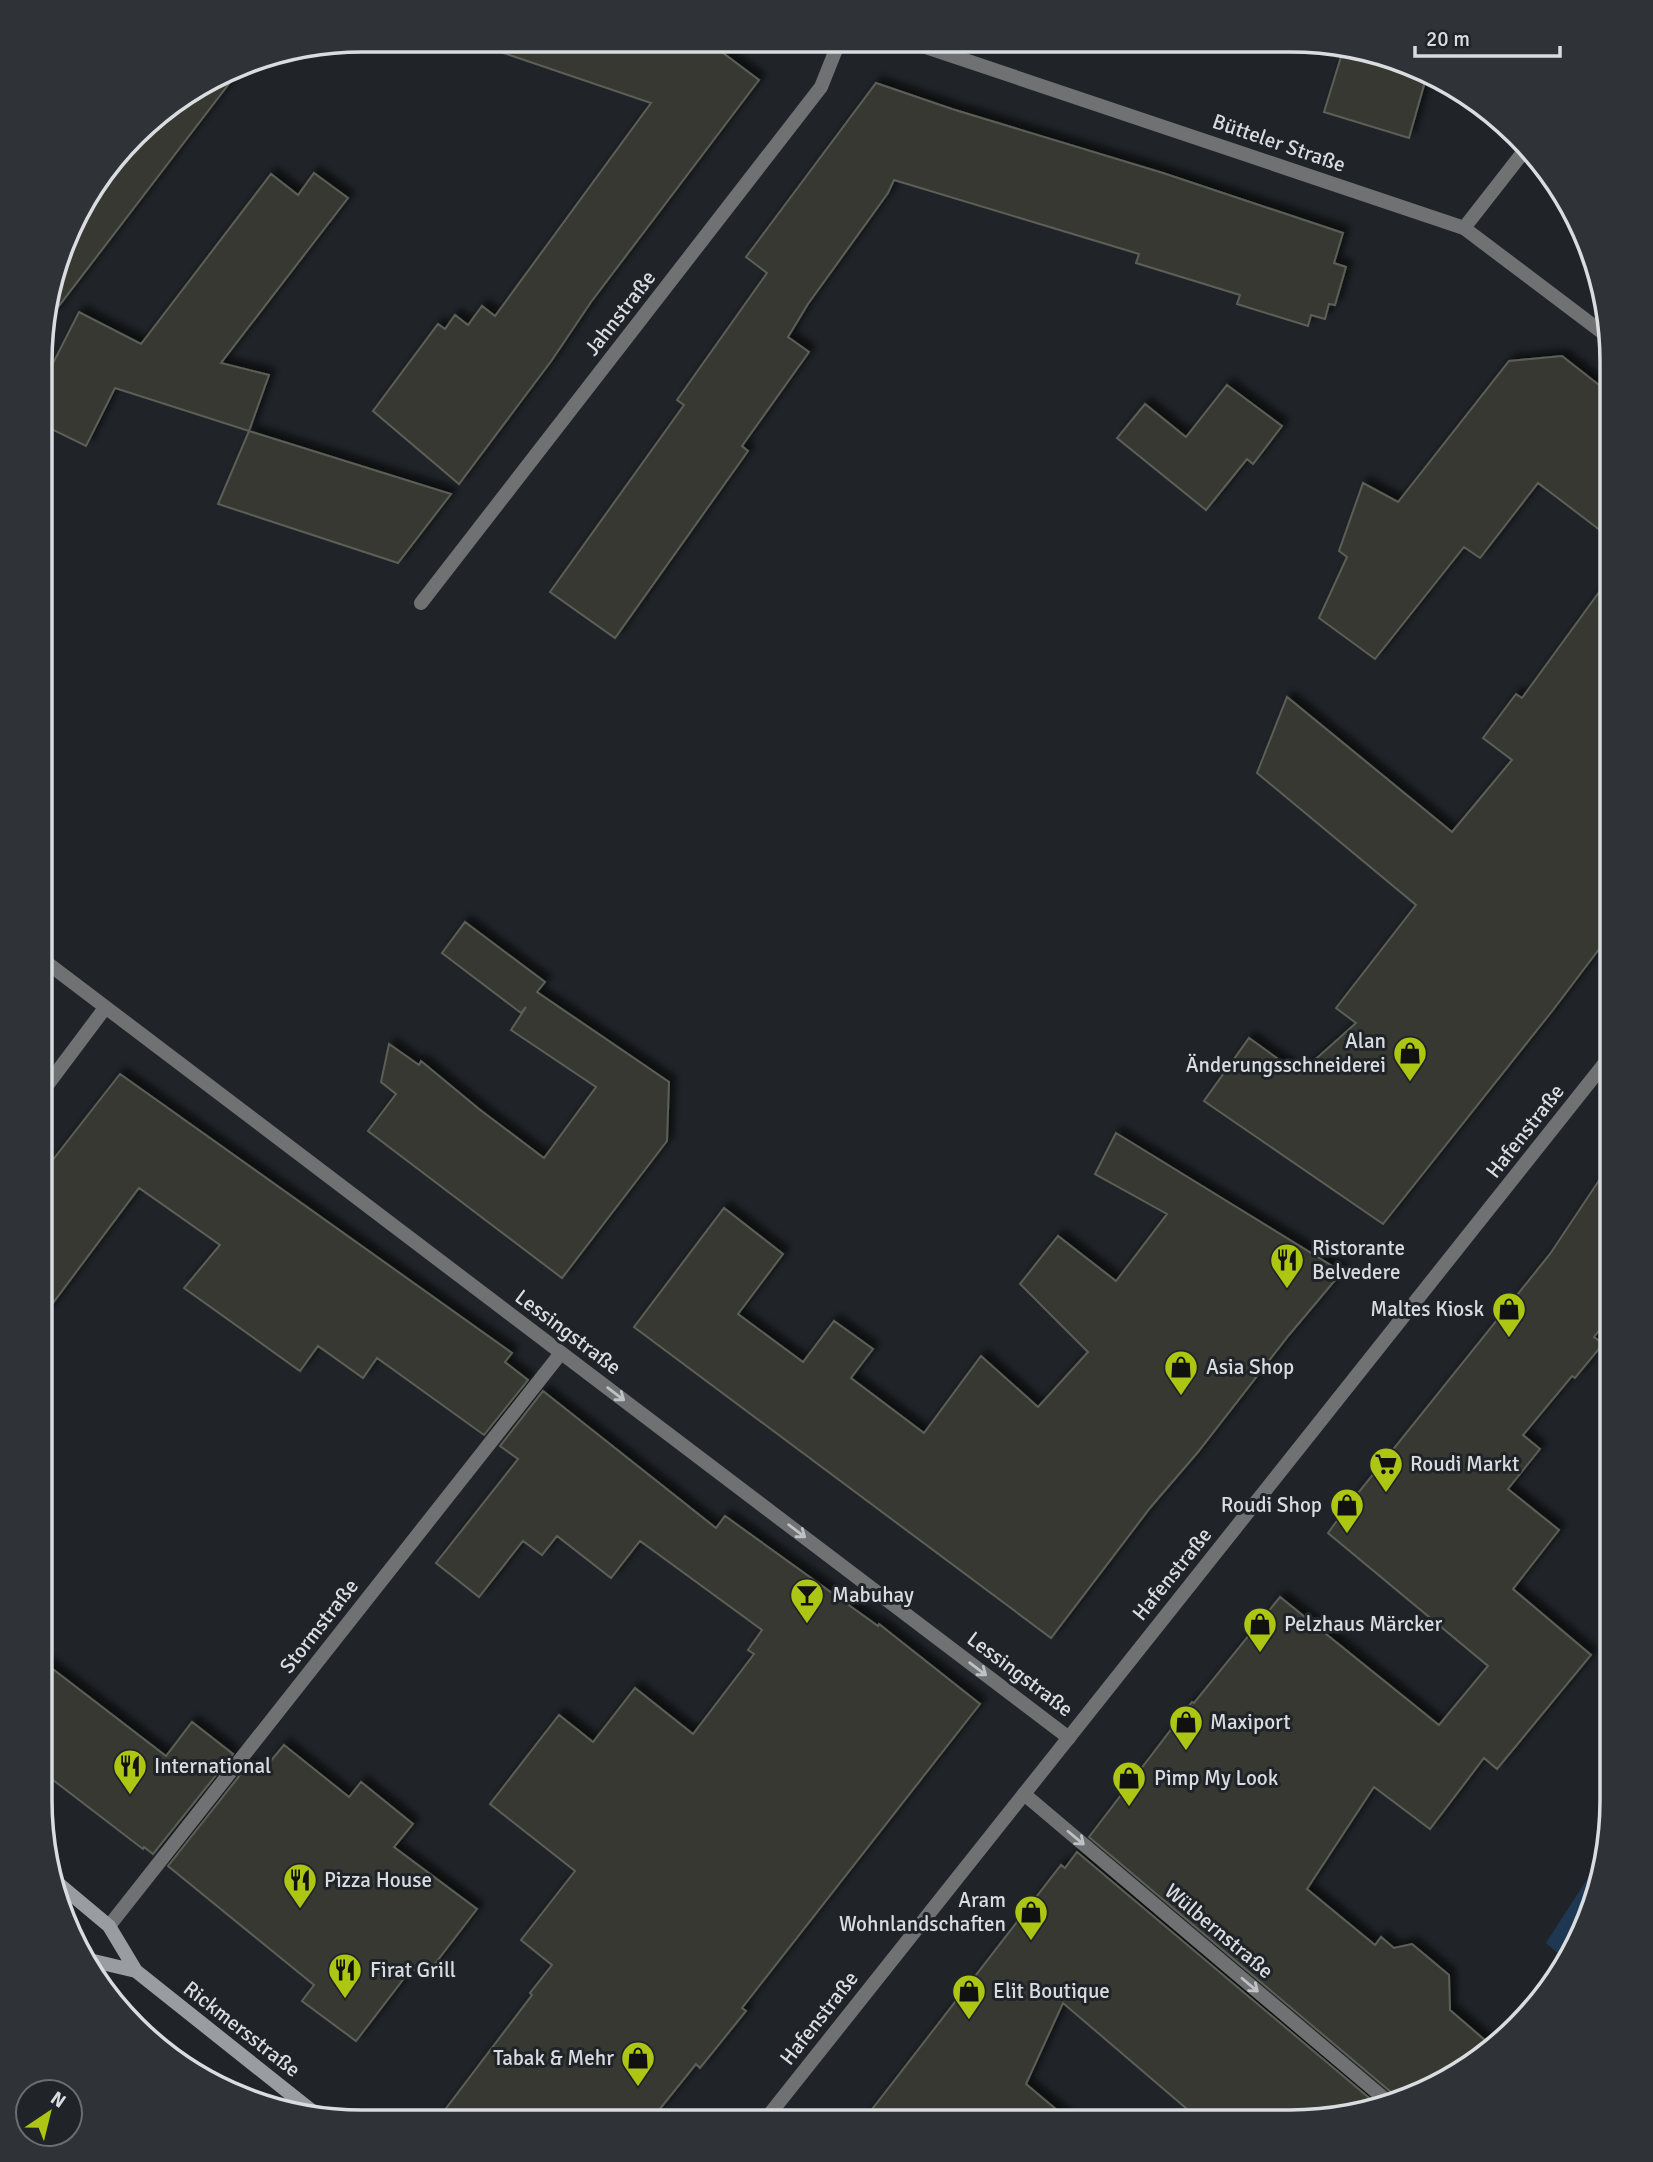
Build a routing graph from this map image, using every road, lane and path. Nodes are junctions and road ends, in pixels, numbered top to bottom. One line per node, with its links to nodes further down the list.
1 (835, 52): 6 (street, Jahnstraße)
2 (941, 52): 4 (street, Bütteler Straße)
3 (1521, 155): 4 (street)
4 (1464, 228): 5 (street, Bütteler Straße)
5 (1599, 330)
6 (421, 603)
7 (52, 968): 8 (street, Lessingstraße)
8 (106, 1008): 10 (street); 11 (street, Lessingstraße)
9 (1600, 1072): 12 (street, Hafenstraße)
10 (52, 1079)
11 (561, 1353): 12 (street, Lessingstraße, one-way to 12); 15 (street, Stormstraße)
12 (1069, 1738): 13 (street, Hafenstraße)
13 (1024, 1794): 18 (street, Wülbernstraße, one-way to 18); 20 (street, Hafenstraße)
14 (66, 1890): 15 (main road, Rickmersstraße)
15 (109, 1926): 17 (main road, Rickmersstraße)
16 (99, 1962): 17 (main road, Rickmersstraße)
17 (136, 1971): 19 (main road, Rickmersstraße)
18 (1381, 2096)
19 (303, 2104)
20 (774, 2109)

